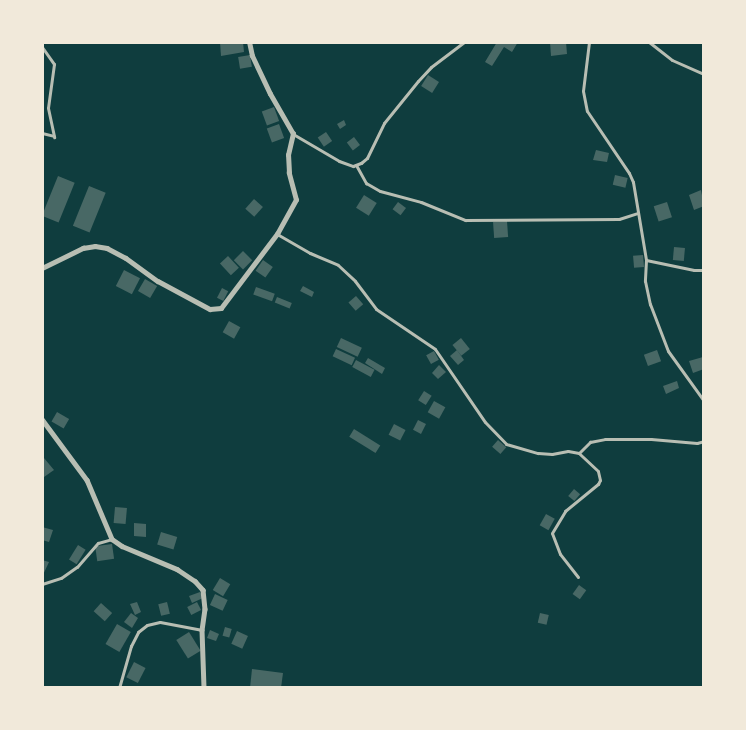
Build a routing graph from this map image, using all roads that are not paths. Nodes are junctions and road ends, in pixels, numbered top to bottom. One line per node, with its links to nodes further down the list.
1 (250, 42): 8 (street)
2 (464, 42): 9 (street)
3 (589, 42): 10 (street)
4 (649, 42): 6 (street)
5 (42, 47): 7 (street)
6 (704, 74)
7 (42, 133)
8 (293, 134): 9 (street); 11 (street)
9 (356, 165): 10 (street)
10 (638, 213): 12 (street)
11 (277, 234): 13 (street); 18 (street)
12 (646, 260): 14 (street); 15 (street)
13 (42, 268)
14 (704, 270)
15 (703, 402)
16 (42, 419): 19 (street)
17 (704, 441): 18 (street)
18 (579, 453): 20 (street)
19 (112, 539): 21 (street); 22 (street)
20 (578, 577)
21 (42, 584)
22 (202, 630): 23 (street); 24 (street)
23 (119, 688)
24 (204, 688)

